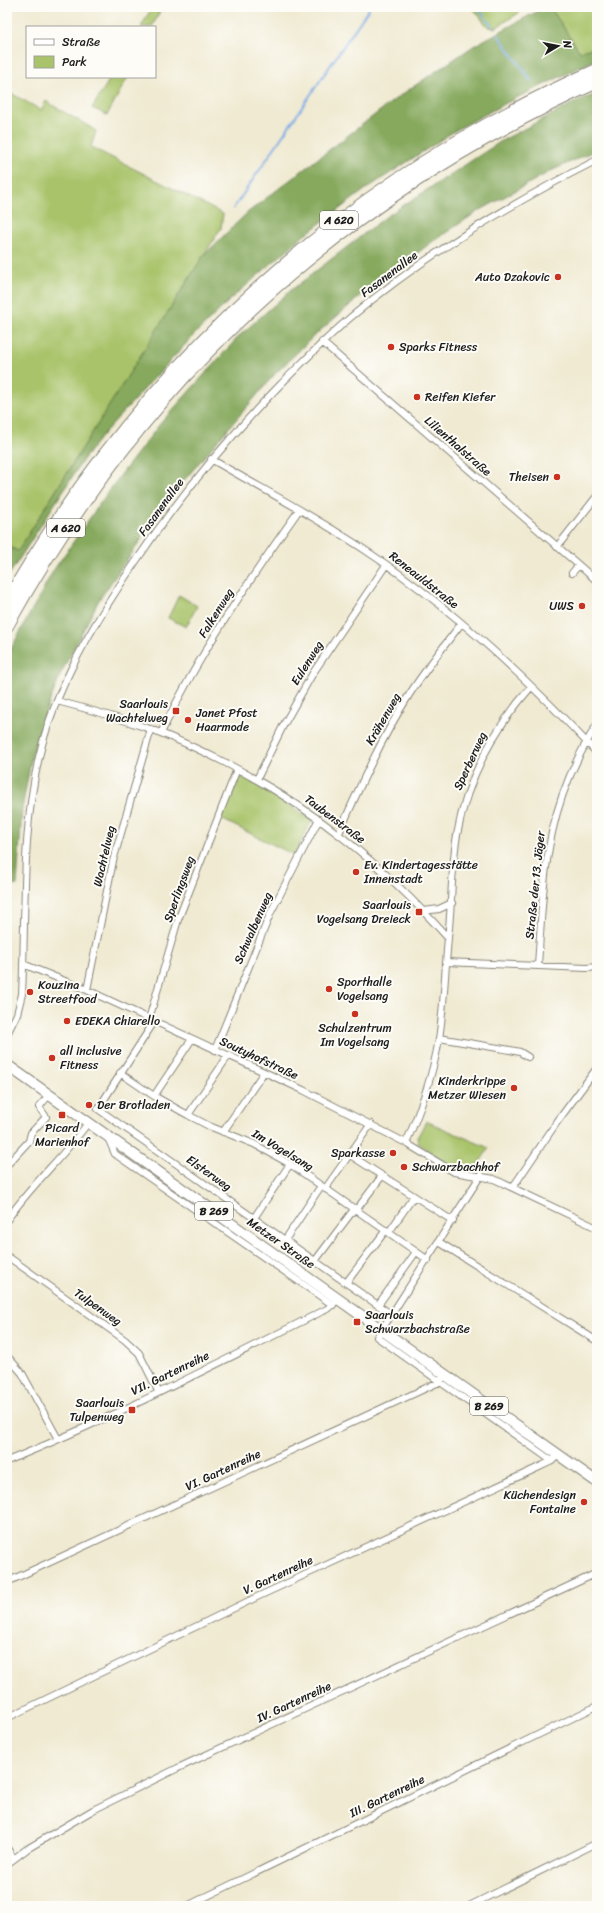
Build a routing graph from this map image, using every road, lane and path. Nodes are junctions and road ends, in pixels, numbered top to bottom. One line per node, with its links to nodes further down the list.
1 (597, 70): 13 (highway, A 620)
2 (597, 82): 15 (highway, A 620)
3 (597, 160): 4 (street, Fasanenallee)
4 (322, 342): 5 (street, Fasanenallee); 8 (street, Lilienthalstraße)
5 (211, 459): 7 (street, Reneauldstraße); 17 (street, Fasanenallee)
6 (597, 496): 8 (street)
7 (299, 510): 9 (street, Reneauldstraße); 20 (street, Falkenweg)
8 (557, 547): 10 (street, Lilienthalstraße)
9 (386, 565): 14 (street, Reneauldstraße); 24 (street, Eulenweg)
10 (578, 566): 11 (street); 12 (street, Lilienthalstraße)
11 (572, 572)
12 (597, 581)
13 (7, 602)
14 (461, 624): 16 (street, Reneauldstraße); 26 (street, Krähenweg)
15 (7, 626)
16 (531, 687): 21 (street, Reneauldstraße); 27 (street, Sperberweg)
17 (57, 701): 19 (street, Taubenstraße); 31 (street, Fasanenallee)
18 (597, 725): 21 (street, Straße der 13. Jäger)
19 (151, 729): 20 (street, Taubenstraße); 34 (street, Wachtelweg)
20 (160, 733): 23 (street, Taubenstraße)
21 (587, 742): 22 (street, Reneauldstraße); 32 (street, Straße der 13. Jäger)
22 (597, 753)
23 (237, 769): 24 (street, Taubenstraße); 35 (street, Sperlingsweg)
24 (257, 778): 25 (street, Taubenstraße)
25 (319, 819): 26 (street, Taubenstraße); 39 (street, Schwalbenweg)
26 (339, 833): 28 (street, Taubenstraße)
27 (452, 903): 28 (street); 29 (street, Sperberweg)
28 (424, 911): 29 (street, Taubenstraße)
29 (448, 938): 30 (street)
30 (446, 962): 32 (street); 37 (street)
31 (23, 964): 34 (street, Soutyhofstraße); 36 (street, Fasanenallee)
32 (538, 966): 33 (street)
33 (597, 967)
34 (87, 990): 35 (street, Soutyhofstraße)
35 (152, 1020): 38 (street, Soutyhofstraße); 45 (street, Elsterweg)
36 (7, 1034)
37 (439, 1038): 41 (street); 52 (street)
38 (192, 1039): 39 (street, Soutyhofstraße); 47 (street)
39 (215, 1050): 40 (street, Soutyhofstraße)
40 (228, 1056): 44 (street, Soutyhofstraße); 48 (street)
41 (528, 1057)
42 (7, 1065): 46 (main road, Metzer Straße / B 269)
43 (597, 1068): 59 (street)
44 (264, 1072): 50 (street, Soutyhofstraße); 51 (street)
45 (120, 1073): 47 (street, Im Vogelsang); 62 (street, Elsterweg)
46 (49, 1095): 49 (main road, Metzer Straße / B 269); 55 (street)
47 (154, 1096): 48 (street, Im Vogelsang)
48 (188, 1115): 51 (street, Im Vogelsang)
49 (88, 1122): 63 (street); 74 (main road, Metzer Straße / B 269)
50 (371, 1124): 52 (street, Soutyhofstraße); 53 (street)
51 (223, 1132): 54 (street, Im Vogelsang)
52 (406, 1143): 56 (street, Soutyhofstraße)
53 (350, 1155): 57 (street); 58 (street)
54 (290, 1164): 58 (street, Im Vogelsang); 62 (street)
55 (7, 1165)
56 (481, 1175): 59 (street, Soutyhofstraße); 64 (street)
57 (382, 1176): 60 (street); 61 (street)
58 (323, 1187): 61 (street, Im Vogelsang); 67 (street)
59 (513, 1187): 65 (street, Soutyhofstraße)
60 (414, 1196): 64 (street); 66 (street)
61 (356, 1209): 66 (street, Im Vogelsang); 72 (street)
62 (254, 1218): 67 (street, Elsterweg)
63 (7, 1220)
64 (453, 1221): 68 (street)
65 (597, 1228)
66 (388, 1231): 69 (street, Im Vogelsang); 73 (street)
67 (285, 1240): 72 (street, Elsterweg)
68 (439, 1242): 71 (street); 78 (street)
69 (416, 1252): 71 (street, Im Vogelsang); 75 (street)
70 (7, 1256): 81 (street, Tulpenweg)
71 (428, 1260): 76 (street)
72 (315, 1261): 73 (street, Elsterweg)
73 (346, 1283): 75 (street, Elsterweg)
74 (336, 1302): 77 (main road, Metzer Straße / B 269); 81 (street, VII. Gartenreihe)
75 (378, 1305): 76 (street, Elsterweg)
76 (392, 1315): 77 (street)
77 (383, 1329): 80 (main road, Metzer Straße / B 269)
78 (597, 1341)
79 (7, 1356): 82 (street)
80 (443, 1379): 83 (main road, Metzer Straße / B 269); 87 (street, VI. Gartenreihe)
81 (158, 1391): 82 (street, VII. Gartenreihe)
82 (58, 1439): 84 (street, VII. Gartenreihe)
83 (555, 1458): 85 (main road, Metzer Straße / B 269); 89 (street, V. Gartenreihe)
84 (7, 1461)
85 (597, 1482)
86 (597, 1573): 92 (street, IV. Gartenreihe)
87 (7, 1582)
88 (597, 1706): 94 (street, III. Gartenreihe)
89 (7, 1718)
90 (597, 1843): 95 (street)
91 (7, 1848): 92 (street)
92 (13, 1858): 93 (street, IV. Gartenreihe)
93 (7, 1864)
94 (187, 1906)
95 (469, 1906)

